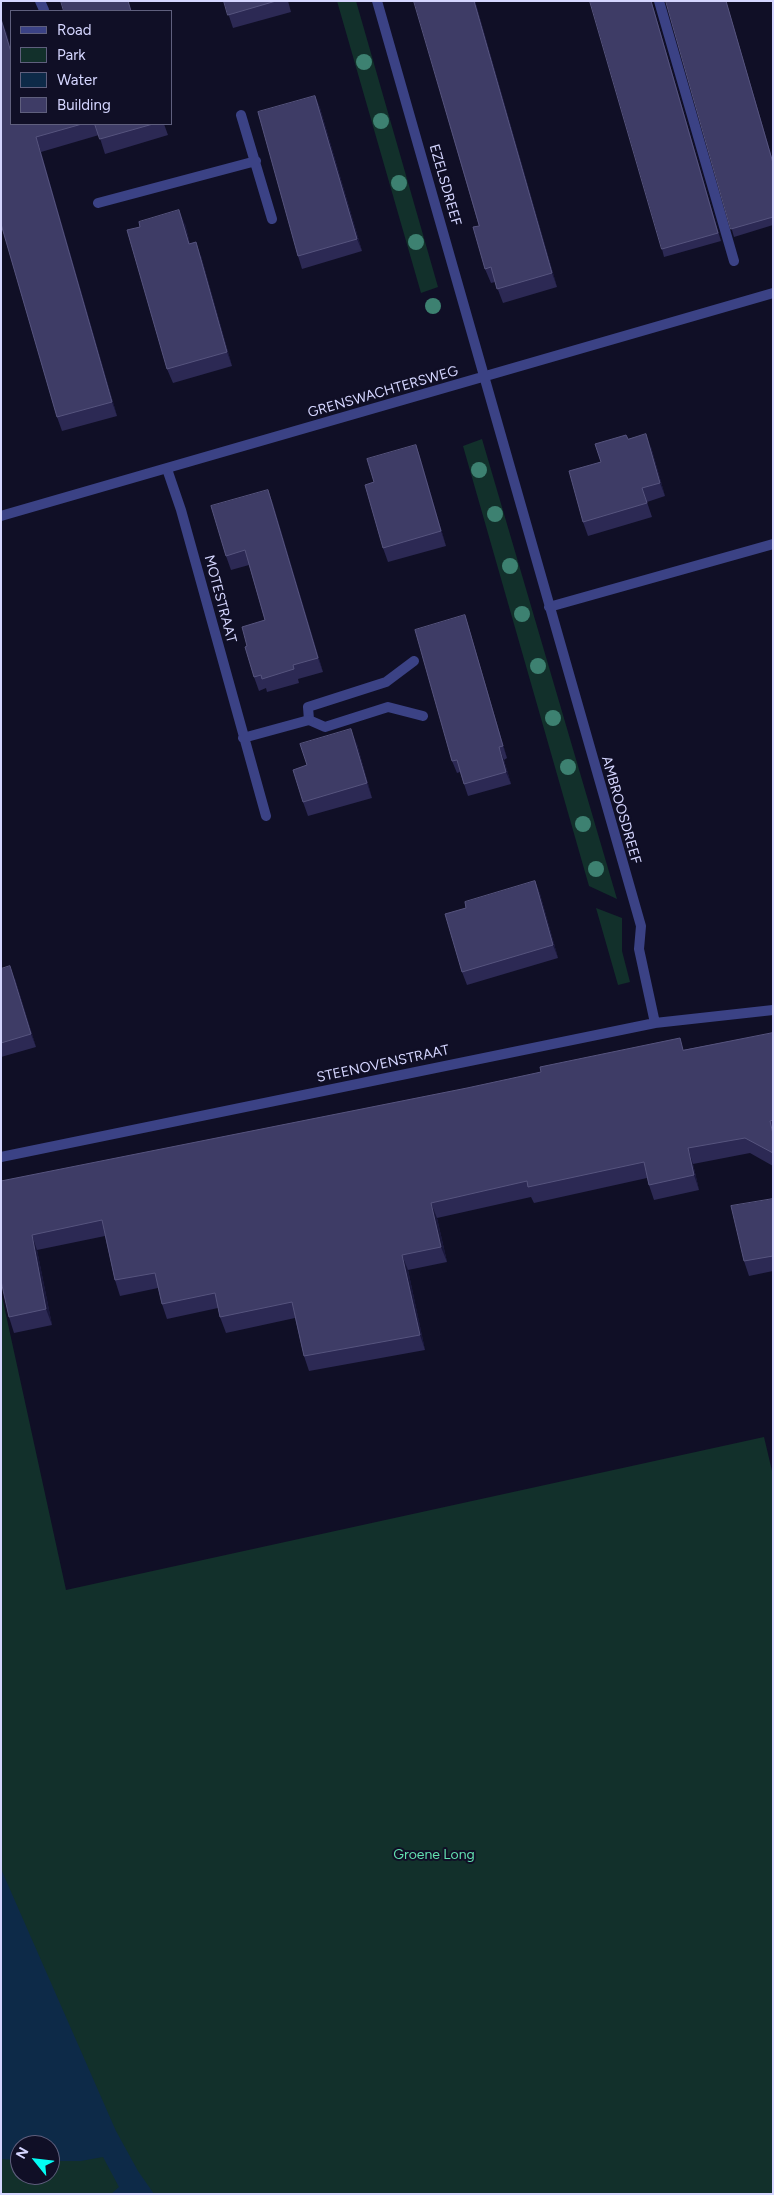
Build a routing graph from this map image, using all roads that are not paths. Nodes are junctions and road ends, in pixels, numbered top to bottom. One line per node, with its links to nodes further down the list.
1 (377, 1): 9 (street, EZELSDREEF)
2 (659, 1): 7 (street)
3 (241, 115): 4 (street)
4 (256, 161): 5 (street); 6 (street)
5 (98, 203)
6 (272, 219)
7 (734, 261)
8 (773, 293): 9 (street, GRENSWACHTERSWEG)
9 (485, 376): 10 (street, GRENSWACHTERSWEG); 13 (street, AMBROOSDREEF)
10 (167, 469): 11 (street, GRENSWACHTERSWEG); 17 (street, MOTESTRAAT)
11 (1, 516)
12 (773, 544): 13 (street)
13 (549, 607): 20 (street, AMBROOSDREEF)
14 (414, 661): 16 (street)
15 (423, 716): 16 (street)
16 (309, 720): 17 (street)
17 (244, 738): 18 (street, MOTESTRAAT)
18 (266, 816)
19 (773, 1010): 20 (street, STEENOVENSTRAAT)
20 (655, 1023): 21 (street, STEENOVENSTRAAT)
21 (1, 1157)

